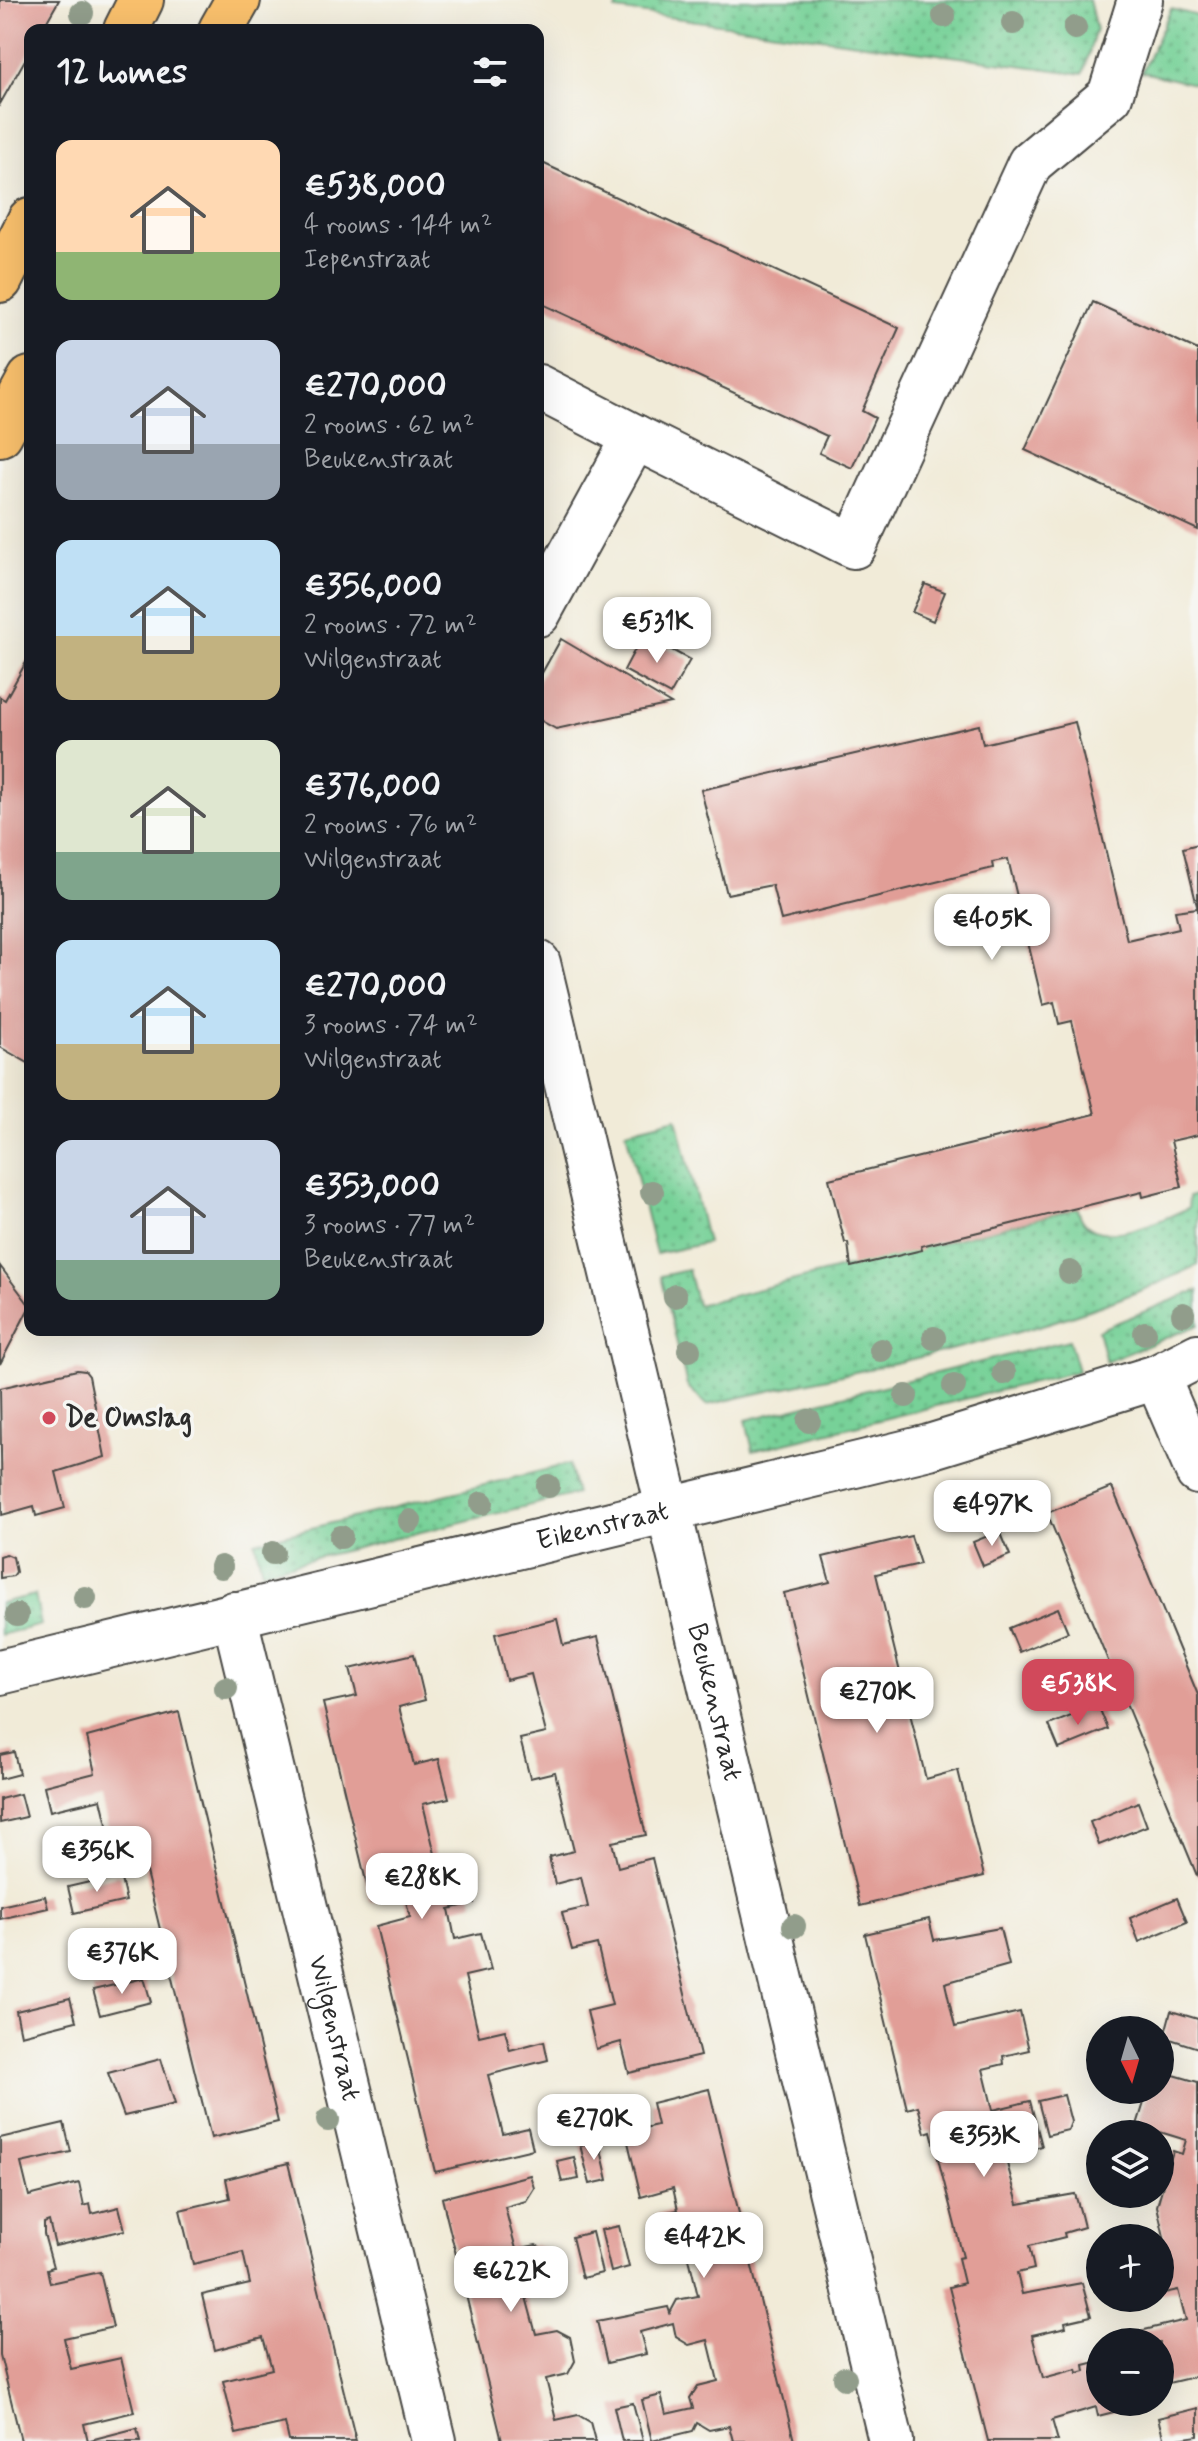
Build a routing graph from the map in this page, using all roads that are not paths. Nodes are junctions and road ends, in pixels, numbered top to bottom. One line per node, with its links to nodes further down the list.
1 (141, 0): 4 (main road)
2 (238, 0): 5 (main road)
3 (1140, 0): 11 (street)
4 (129, 24)
5 (224, 24)
6 (24, 232): 7 (main road)
7 (0, 280)
8 (24, 390): 10 (main road)
9 (544, 390): 11 (street)
10 (0, 434)
11 (635, 437): 12 (street)
12 (544, 603)
13 (544, 988): 17 (street, Beukenstraat)
14 (1198, 1356): 15 (street, Eikenstraat)
15 (1157, 1377): 16 (street); 17 (street, Eikenstraat)
16 (1198, 1472)
17 (670, 1510): 18 (street, Eikenstraat); 21 (street, Beukenstraat)
18 (234, 1614): 19 (street, Eikenstraat); 20 (street, Wilgenstraat)
19 (0, 1672)
20 (434, 2441)
21 (891, 2441)

